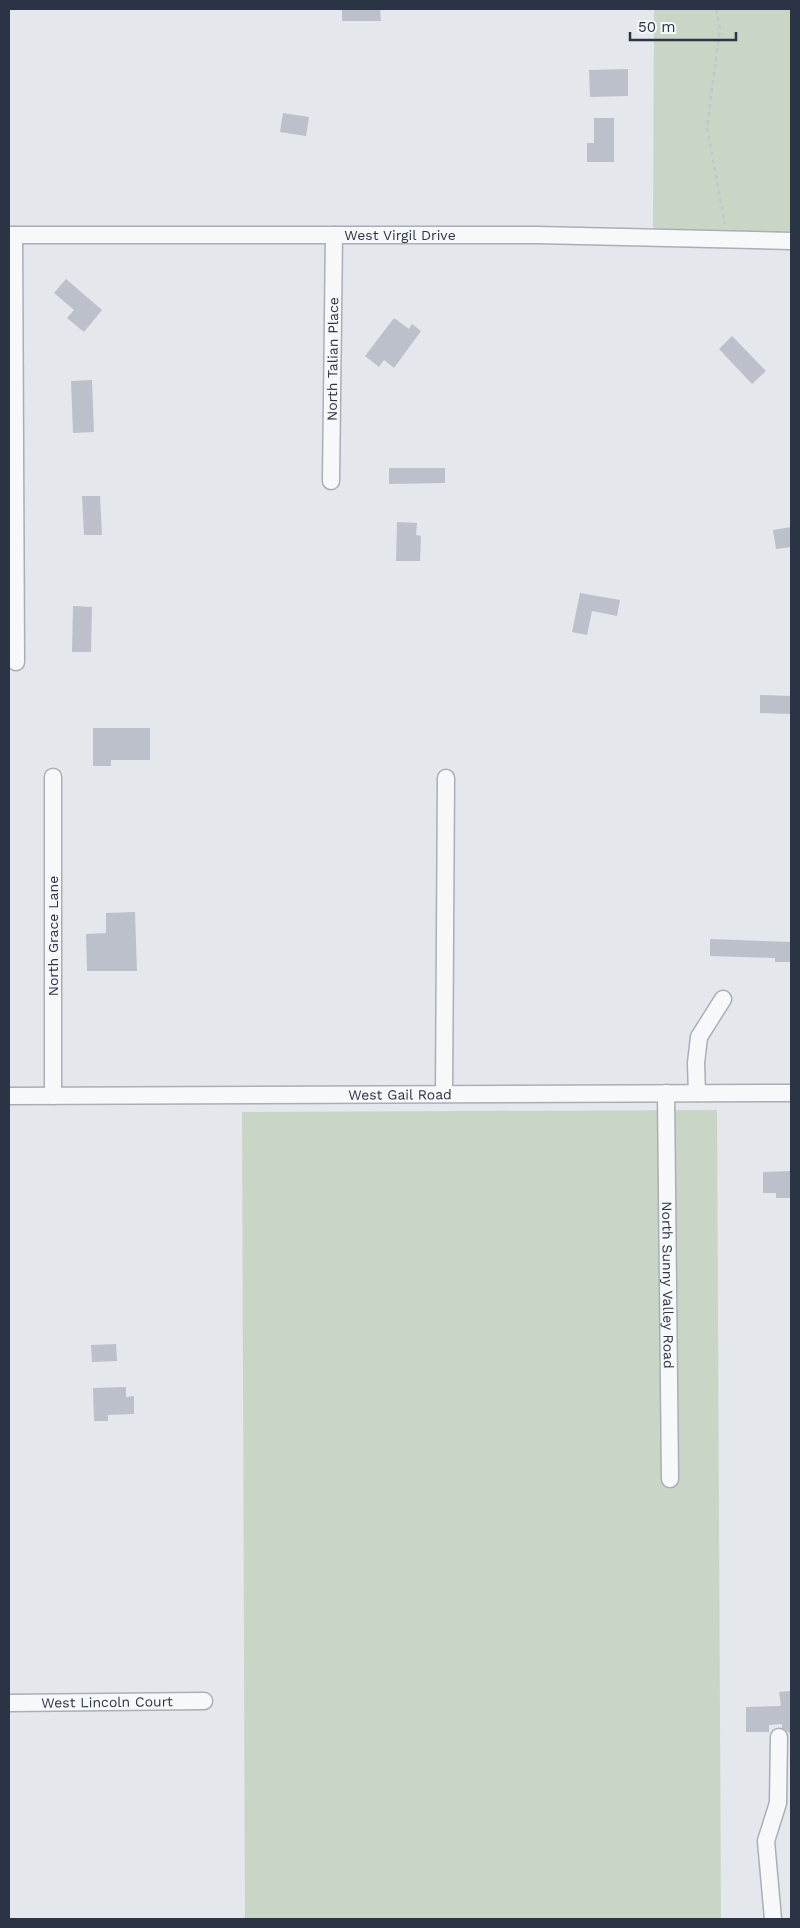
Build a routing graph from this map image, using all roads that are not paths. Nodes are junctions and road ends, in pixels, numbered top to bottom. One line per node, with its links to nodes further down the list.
1 (334, 235): 2 (street, West Virgil Drive); 3 (street, West Virgil Drive); 4 (street, North Talian Place)
2 (12, 236): 5 (street)
3 (791, 242)
4 (331, 481)
5 (16, 662)
6 (53, 777): 14 (street, North Grace Lane)
7 (446, 778): 12 (street)
8 (723, 999): 10 (street)
9 (666, 1093): 10 (street, West Gail Road); 12 (street, West Gail Road); 15 (street, North Sunny Valley Road)
10 (697, 1093): 11 (street, West Gail Road)
11 (791, 1093)
12 (444, 1094): 14 (street, West Gail Road)
13 (9, 1096): 14 (street, West Gail Road)
14 (53, 1096)
15 (670, 1478)
16 (204, 1701): 17 (street, West Lincoln Court)
17 (9, 1703)
18 (779, 1737): 19 (street)
19 (773, 1919)

